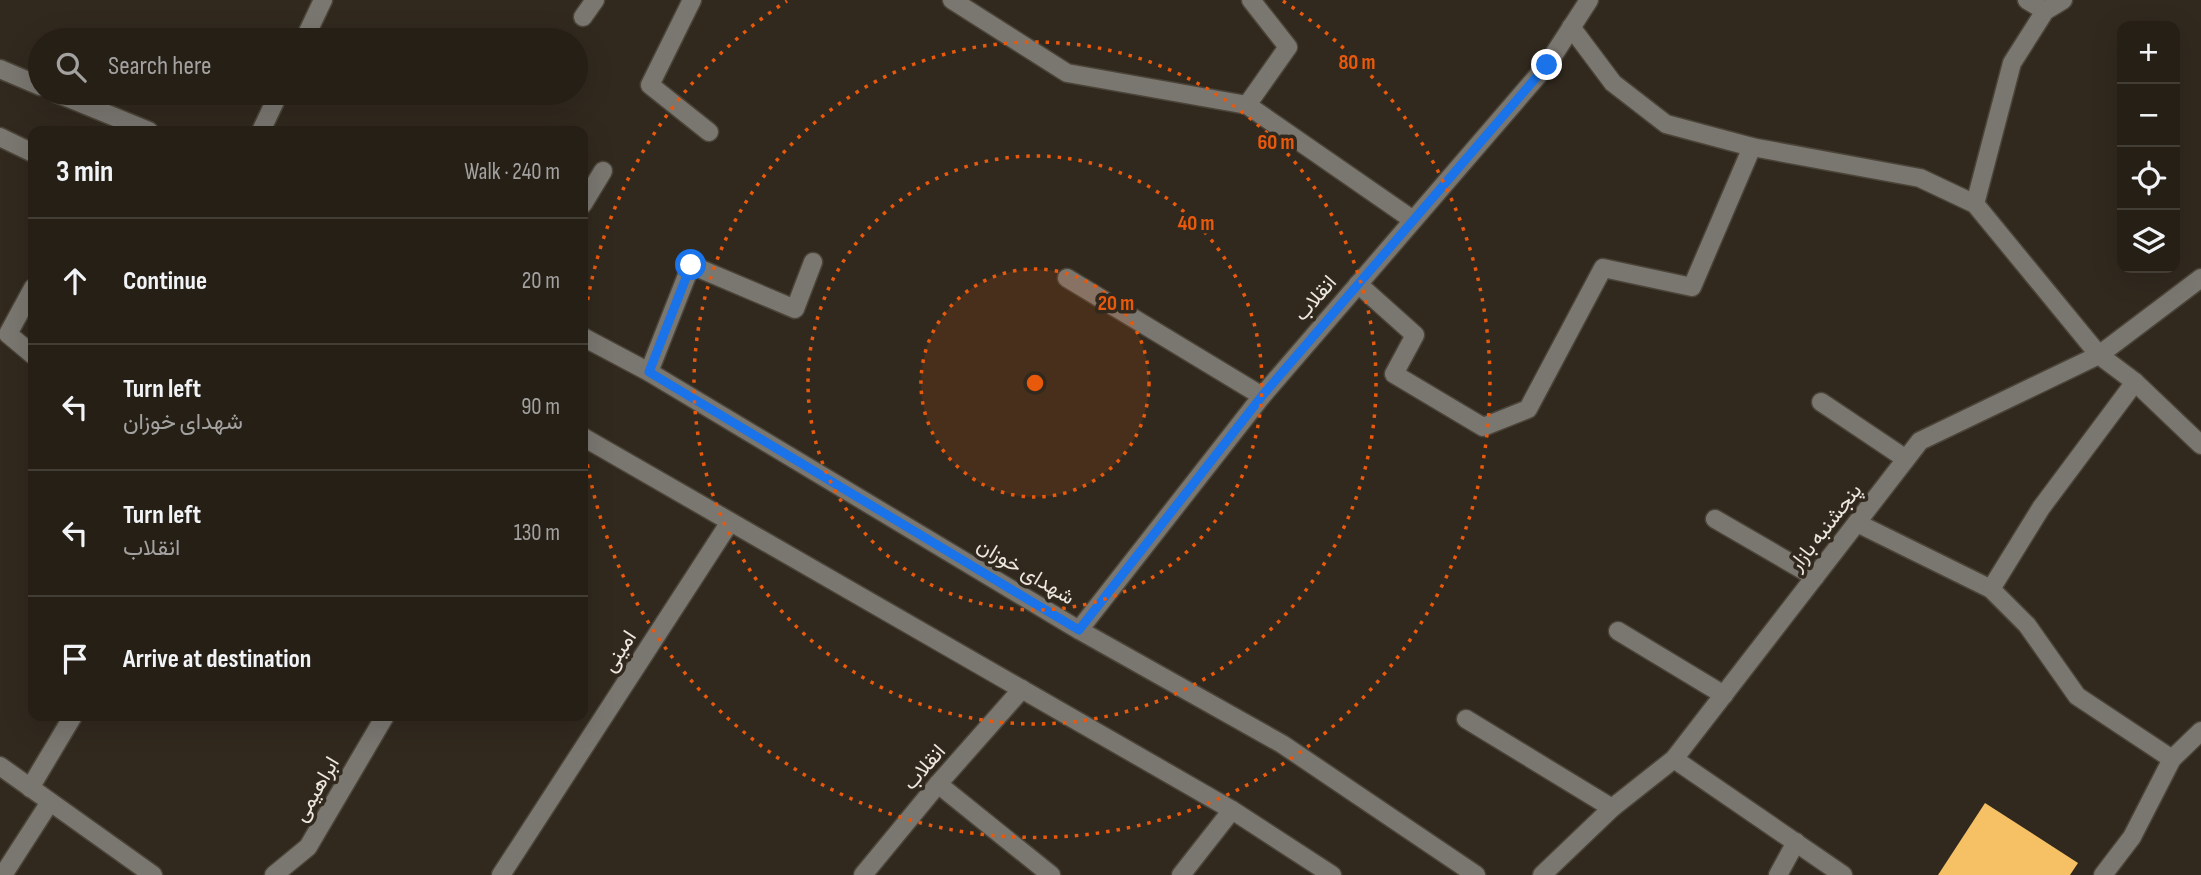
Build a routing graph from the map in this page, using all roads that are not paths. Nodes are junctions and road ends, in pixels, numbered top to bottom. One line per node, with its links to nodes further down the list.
1 (323, 0): 12 (street)
2 (594, 0): 10 (street)
3 (692, 0): 20 (street)
4 (952, 0): 17 (street)
5 (1251, 0): 17 (street)
6 (1589, 0): 11 (street, انقلاب)
7 (2026, 0): 9 (street)
8 (2063, 0): 9 (street)
9 (2045, 11): 26 (street)
10 (583, 17)
11 (1571, 27): 22 (street); 27 (street, انقلاب)
12 (310, 28)
13 (0, 69): 14 (street)
14 (28, 81)
15 (85, 105): 18 (street)
16 (273, 105): 19 (street)
17 (1247, 105): 27 (street)
18 (137, 126)
19 (263, 126)
20 (709, 132)
21 (0, 137): 23 (street)
22 (1752, 147): 26 (street); 31 (street)
23 (28, 151)
24 (604, 172): 25 (street)
25 (588, 196)
26 (1975, 204): 35 (street)
27 (1413, 220): 31 (street, انقلاب)
28 (813, 262): 36 (street)
29 (1067, 278): 38 (street)
30 (2201, 278): 35 (street, پنجشنبه بازار)
31 (1358, 284): 38 (street, انقلاب)
32 (28, 297): 34 (street)
33 (588, 340): 36 (street, شهدای خوزان)
34 (28, 351)
35 (2099, 355): 37 (street); 42 (street, پنجشنبه بازار)
36 (649, 372): 48 (street, شهدای خوزان)
37 (2135, 382): 41 (street); 47 (street)
38 (1262, 396): 48 (street, انقلاب)
39 (1821, 402): 42 (street)
40 (588, 440): 44 (street)
41 (2201, 444)
42 (1906, 459): 45 (street, پنجشنبه بازار)
43 (1715, 519): 46 (street)
44 (730, 522): 50 (street); 68 (street, امینی)
45 (1857, 523): 46 (street, پنجشنبه بازار); 47 (street)
46 (1815, 577): 51 (street, پنجشنبه بازار)
47 (1991, 589): 57 (street)
48 (1079, 630): 73 (street, شهدای خوزان)
49 (1618, 631): 51 (street)
50 (1021, 689): 59 (street, انقلاب); 63 (street)
51 (1724, 695): 56 (street, پنجشنبه بازار)
52 (1466, 719): 62 (street)
53 (70, 721): 60 (street)
54 (382, 721): 67 (street, ابراهیمی)
55 (2201, 731): 57 (street)
56 (1674, 759): 62 (street, پنجشنبه بازار); 64 (street)
57 (2172, 759): 77 (street)
58 (0, 766): 60 (street)
59 (938, 784): 69 (street, انقلاب); 70 (street)
60 (30, 788): 61 (street)
61 (50, 802): 65 (street); 66 (street)
62 (1612, 808): 74 (street, پنجشنبه بازار)
63 (1233, 810): 71 (street); 72 (street)
64 (1796, 842): 75 (street); 76 (street)
65 (3, 875)
66 (153, 875)
67 (274, 875)
68 (501, 875)
69 (863, 875)
70 (1051, 875)
71 (1181, 875)
72 (1332, 875)
73 (1476, 875)
74 (1542, 875)
75 (1778, 875)
76 (1843, 875)
77 (2103, 875)

